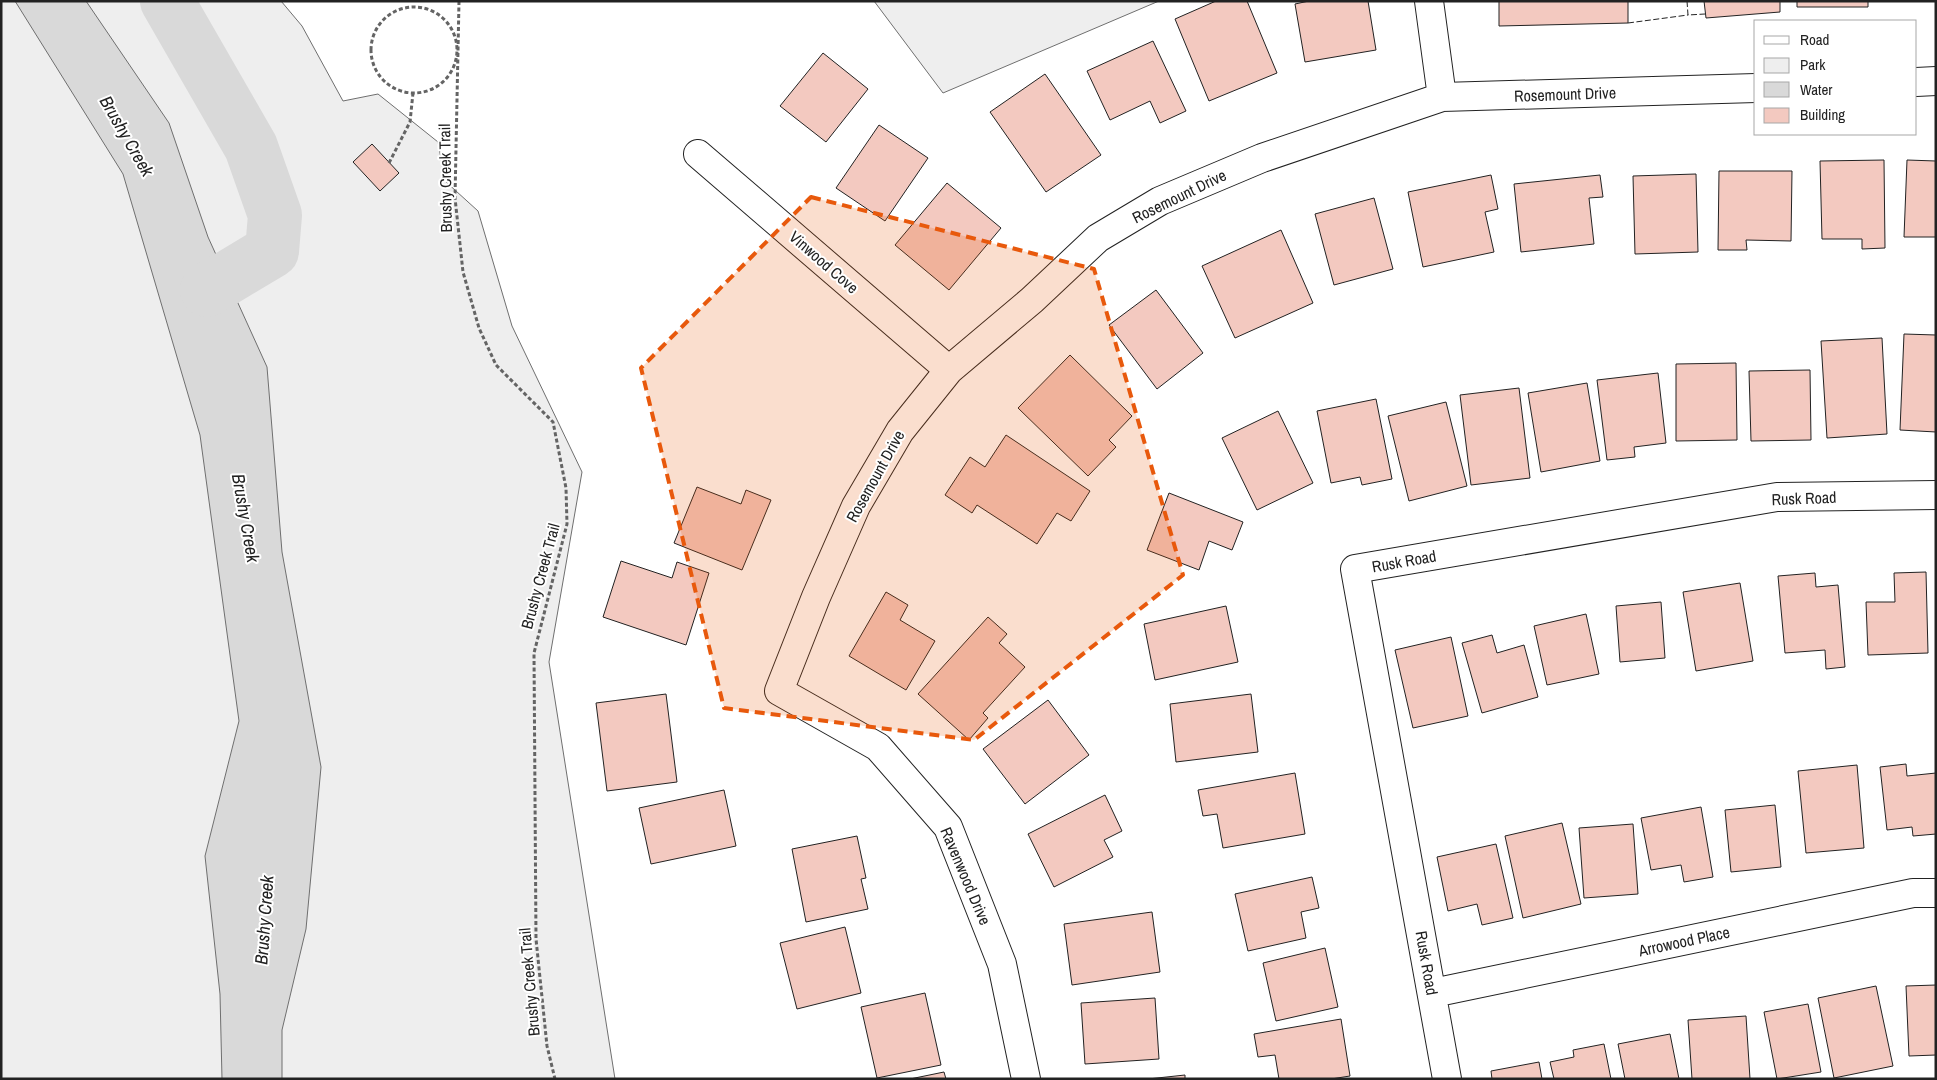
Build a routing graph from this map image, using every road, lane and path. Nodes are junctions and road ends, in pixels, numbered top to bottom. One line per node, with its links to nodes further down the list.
1 (459, 1): 3 (path, Brushy Creek Trail)
2 (1429, 1): 8 (street)
3 (457, 49): 7 (path, Brushy Creek Trail); 7 (path, Brushy Creek Trail); 16 (path, Brushy Creek Trail)
4 (1936, 81): 5 (street)
5 (1917, 82)
6 (1754, 88): 8 (street, Rosemount Drive)
7 (413, 93): 10 (path)
8 (1442, 97): 11 (street, Rosemount Drive)
9 (698, 154): 11 (street, Vinwood Cove)
10 (389, 163)
11 (949, 370): 13 (street, Rosemount Drive)
12 (1936, 495): 15 (street, Rusk Road)
13 (779, 691): 17 (street, Ravenwood Drive)
14 (1936, 893): 15 (street, Arrowood Place)
15 (1433, 993): 18 (street, Rusk Road)
16 (554, 1079)
17 (1026, 1079)
18 (1447, 1079)

